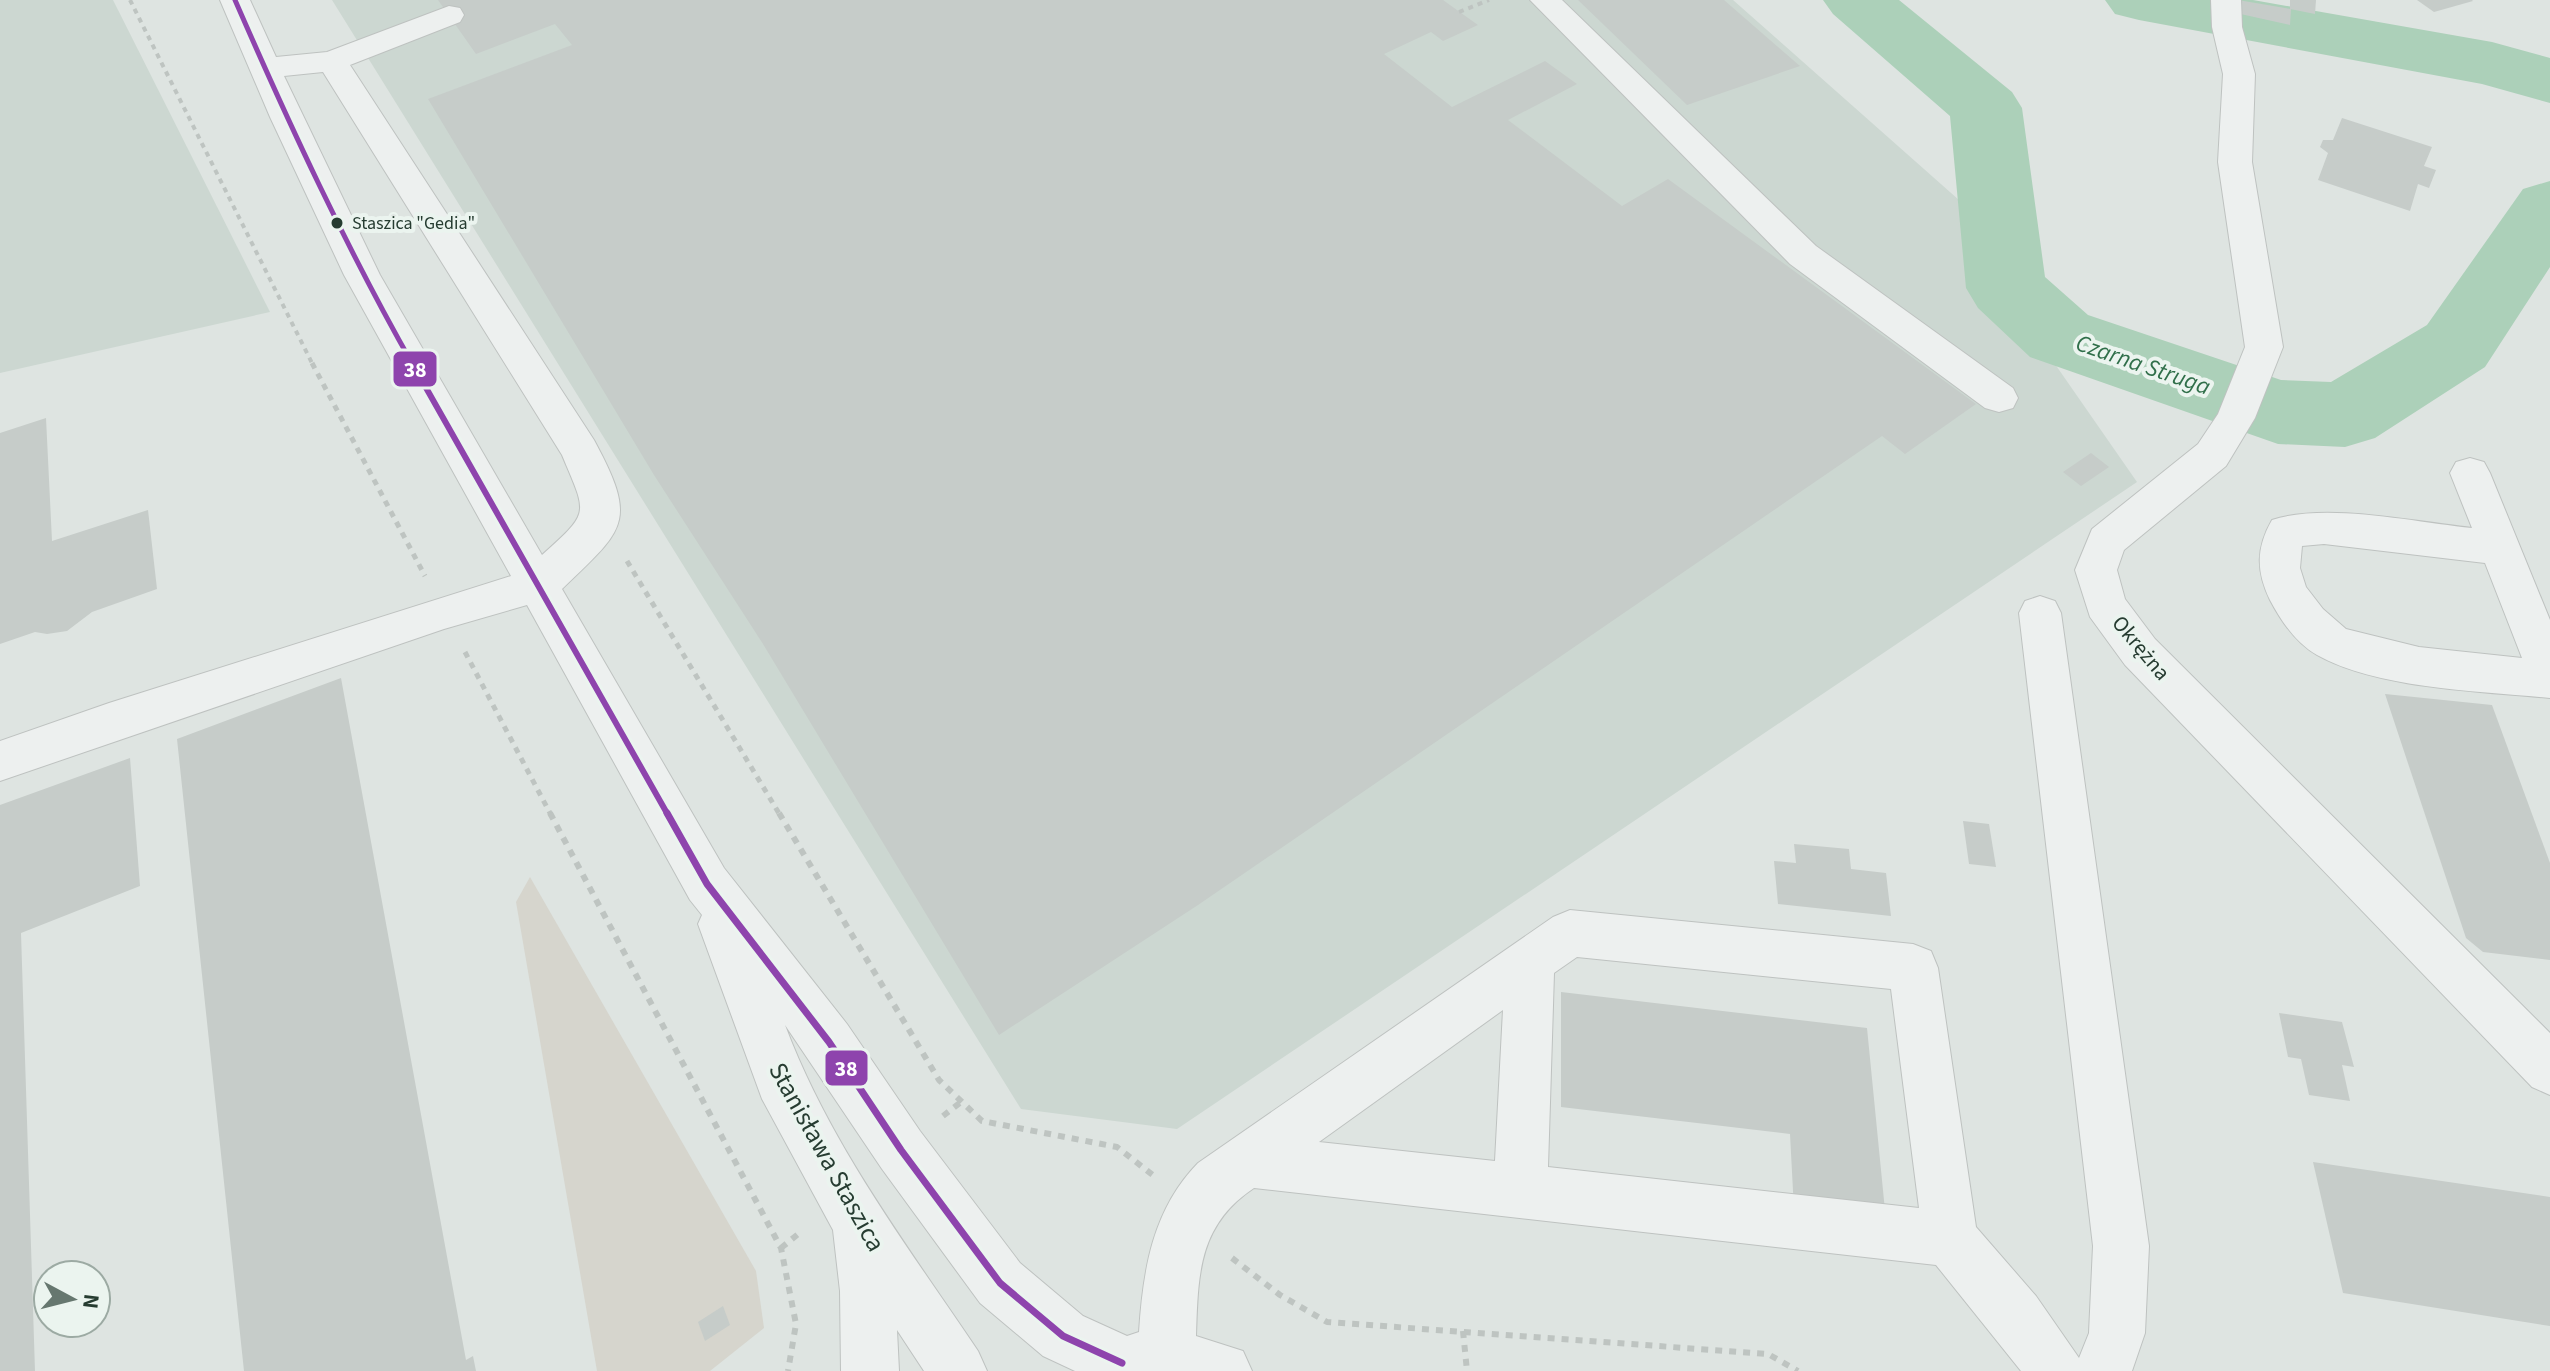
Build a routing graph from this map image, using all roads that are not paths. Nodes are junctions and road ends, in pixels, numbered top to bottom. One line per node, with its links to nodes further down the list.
1 (235, 0): 6 (street, Stanisława Staszica)
2 (1545, 0): 7 (street)
3 (2227, 10): 16 (street, Okrężna)
4 (449, 15): 5 (street)
5 (332, 61): 6 (street); 10 (street)
6 (264, 68): 10 (street, Stanisława Staszica)
7 (1999, 398)
8 (2470, 473): 9 (street)
9 (2500, 548): 12 (street); 12 (street)
10 (538, 585): 13 (street); 14 (street, Stanisława Staszica)
11 (2040, 613): 26 (street)
12 (2550, 676)
13 (0, 761)
14 (707, 884): 19 (street, Stanisława Staszica); 21 (street, Stanisława Staszica)
15 (1530, 962): 17 (street); 18 (street); 20 (street)
16 (2550, 1069)
17 (1248, 1161): 18 (street); 21 (street)
18 (1520, 1191): 20 (street)
19 (857, 1219): 22 (street); 23 (street, Stanisława Staszica)
20 (1950, 1239): 25 (street)
21 (1130, 1364): 24 (street, Stanisława Staszica)
22 (870, 1371)
23 (958, 1371)
24 (1223, 1371)
25 (2056, 1371)
26 (2103, 1371)

